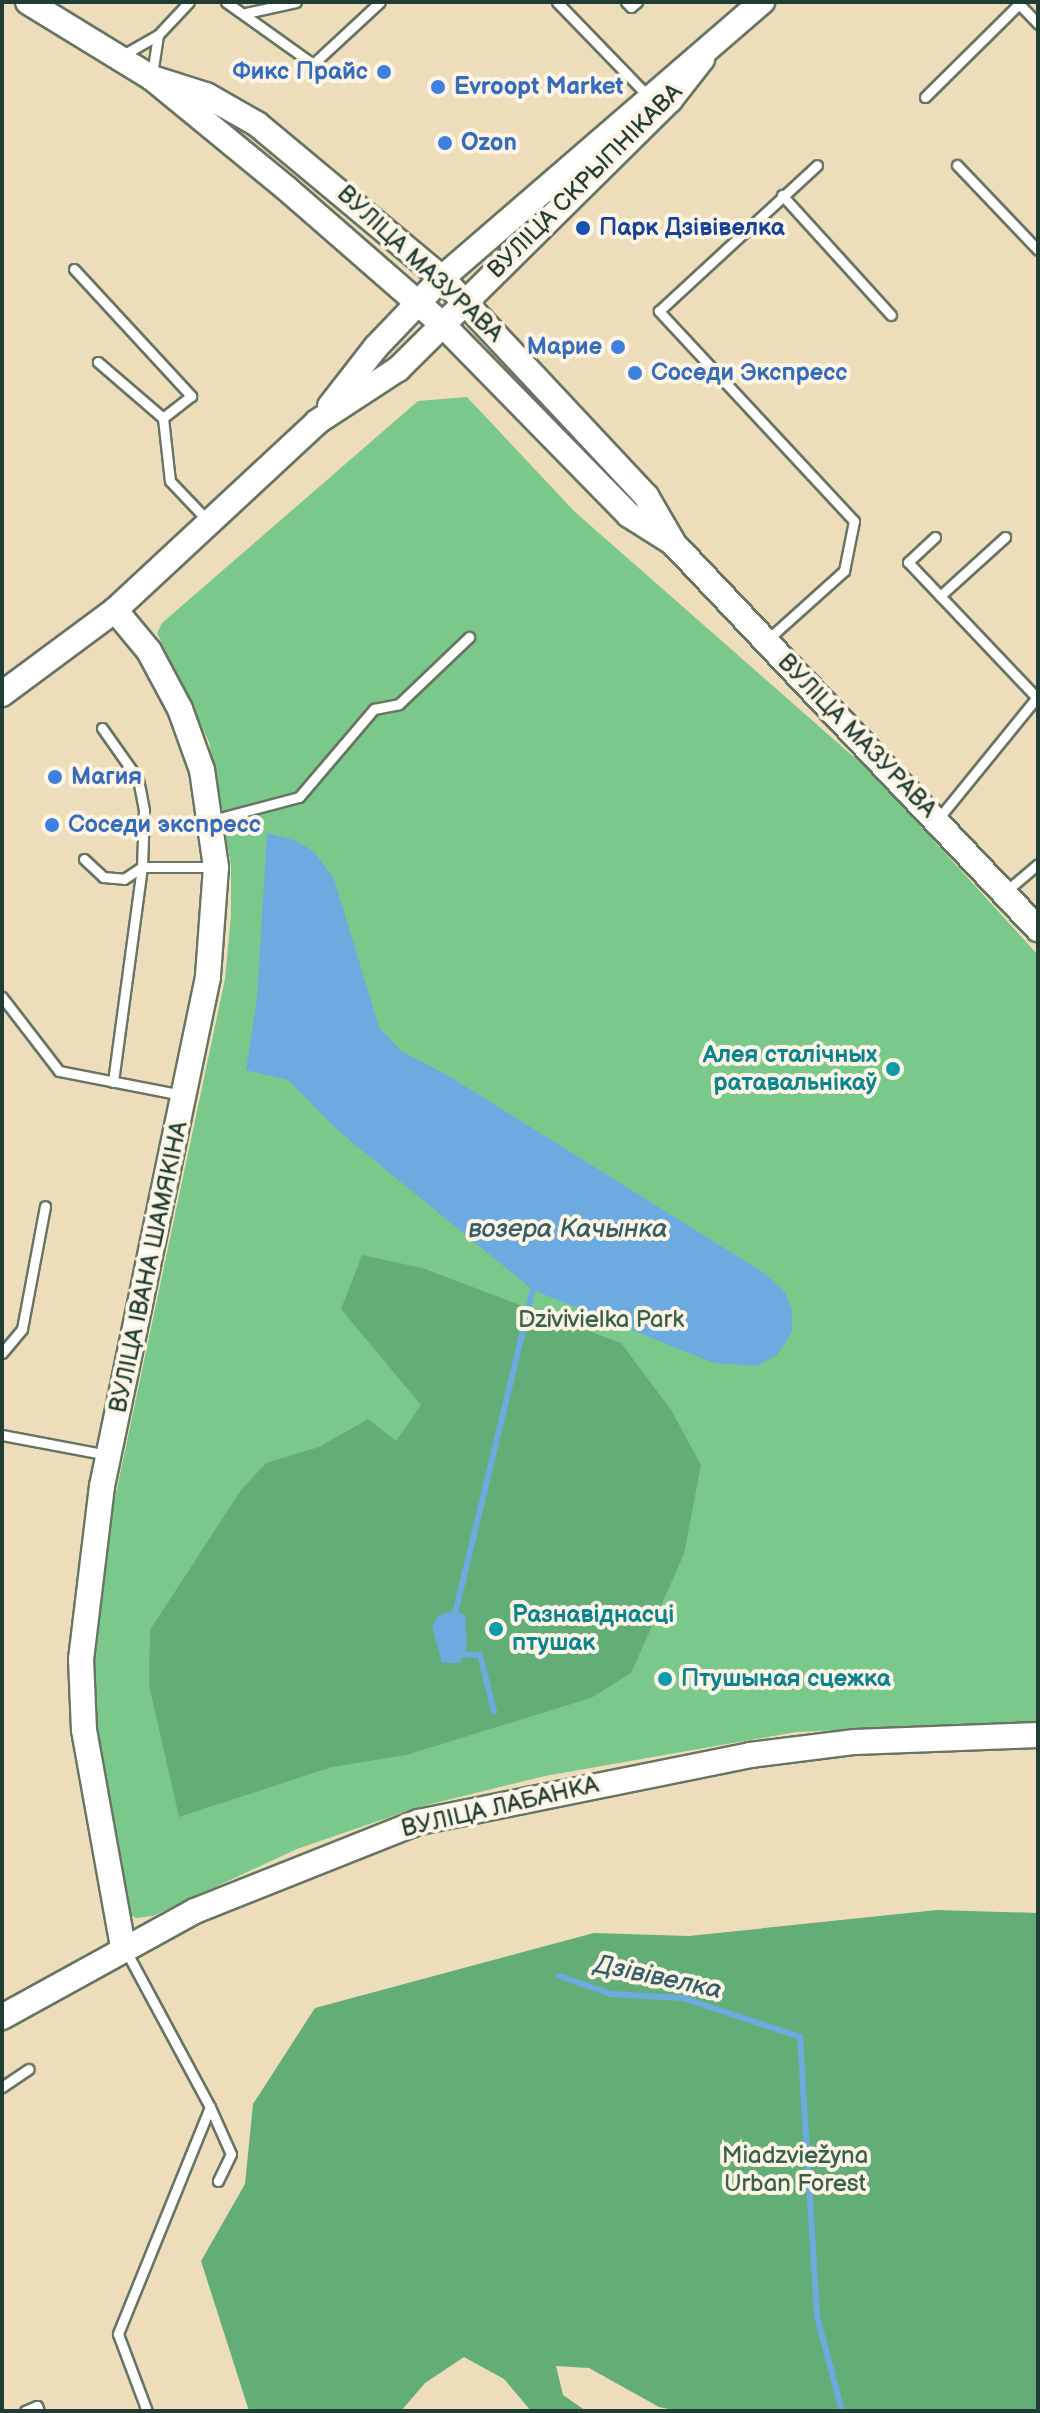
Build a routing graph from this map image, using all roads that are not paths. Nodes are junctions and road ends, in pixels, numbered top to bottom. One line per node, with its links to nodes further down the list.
1 (28, 2): 14 (main road, ВУЛІЦА МАЗУРАВА)
2 (189, 2): 13 (lane)
3 (226, 2): 11 (lane)
4 (296, 2): 11 (lane)
5 (380, 2): 11 (lane)
6 (557, 2): 17 (lane)
7 (626, 2): 8 (lane)
8 (637, 2)
9 (762, 2): 15 (main road, ВУЛІЦА СКРЫПНІКАВА)
10 (1020, 3): 12 (lane); 18 (lane)
11 (246, 13)
12 (1038, 24)
13 (158, 35): 14 (lane); 16 (lane)
14 (119, 57): 16 (main road, ВУЛІЦА МАЗУРАВА)
15 (702, 59): 17 (main road, ВУЛІЦА СКРЫПНІКАВА); 26 (main road, ВУЛІЦА СКРЫПНІКАВА)
16 (152, 78): 24 (main road, ВУЛІЦА МАЗУРАВА); 25 (main road, ВУЛІЦА МАЗУРАВА)
17 (649, 97): 24 (main road, ВУЛІЦА СКРЫПНІКАВА)
18 (925, 97)
19 (817, 165): 21 (lane)
20 (957, 165): 22 (lane)
21 (782, 195): 27 (lane); 39 (lane)
22 (1038, 250)
23 (74, 269): 30 (lane)
24 (442, 278): 25 (main road, ВУЛІЦА СКРЫПНІКАВА); 26 (main road, ВУЛІЦА МАЗУРАВА)
25 (418, 301): 28 (main road, ВУЛІЦА МАЗУРАВА); 31 (main road, ВУЛІЦА СКРЫПНІКАВА)
26 (465, 302): 28 (main road, ВУЛІЦА СКРЫПНІКАВА); 35 (main road, ВУЛІЦА МАЗУРАВА)
27 (891, 315)
28 (442, 324): 31 (main road, ВУЛІЦА СКРЫПНІКАВА); 35 (main road, ВУЛІЦА МАЗУРАВА)
29 (98, 362): 30 (lane)
30 (163, 418): 32 (lane)
31 (317, 422): 32 (main road, ВУЛІЦА СКРЫПНІКАВА)
32 (209, 522): 37 (main road, ВУЛІЦА СКРЫПНІКАВА)
33 (935, 537): 36 (lane)
34 (1005, 537): 36 (lane)
35 (674, 544): 39 (main road, ВУЛІЦА МАЗУРАВА)
36 (940, 596): 41 (lane)
37 (115, 610): 40 (main road, ВУЛІЦА СКРЫПНІКАВА); 44 (main road, ВУЛІЦА ІВАНА ШАМЯКІНА)
38 (469, 637): 44 (lane)
39 (765, 641): 43 (main road, ВУЛІЦА МАЗУРАВА)
40 (2, 694)
41 (1038, 697): 43 (lane)
42 (102, 728): 47 (lane)
43 (938, 819): 49 (main road, ВУЛІЦА МАЗУРАВА)
44 (212, 820): 48 (main road, ВУЛІЦА ІВАНА ШАМЯКІНА)
45 (84, 859): 47 (lane)
46 (1038, 864): 49 (lane)
47 (142, 867): 48 (lane); 52 (lane)
48 (216, 867): 53 (main road, ВУЛІЦА ІВАНА ШАМЯКІНА)
49 (1005, 892): 50 (main road, ВУЛІЦА МАЗУРАВА)
50 (1038, 929)
51 (2, 997): 52 (lane)
52 (113, 1082): 53 (lane)
53 (185, 1095): 57 (main road, ВУЛІЦА ІВАНА ШАМЯКІНА)
54 (45, 1206): 55 (lane)
55 (2, 1353)
56 (2, 1435): 57 (lane)
57 (108, 1455): 59 (main road, ВУЛІЦА ІВАНА ШАМЯКІНА)
58 (1038, 1735): 59 (main road, ВУЛІЦА ЛАБАНКА)
59 (123, 1947): 60 (main road, ВУЛІЦА ЛАБАНКА); 63 (lane)
60 (2, 2017)
61 (29, 2069): 62 (lane)
62 (2, 2087)
63 (210, 2107): 64 (lane); 67 (lane)
64 (218, 2181)
65 (25, 2411): 66 (lane)
66 (39, 2411)
67 (147, 2411)

